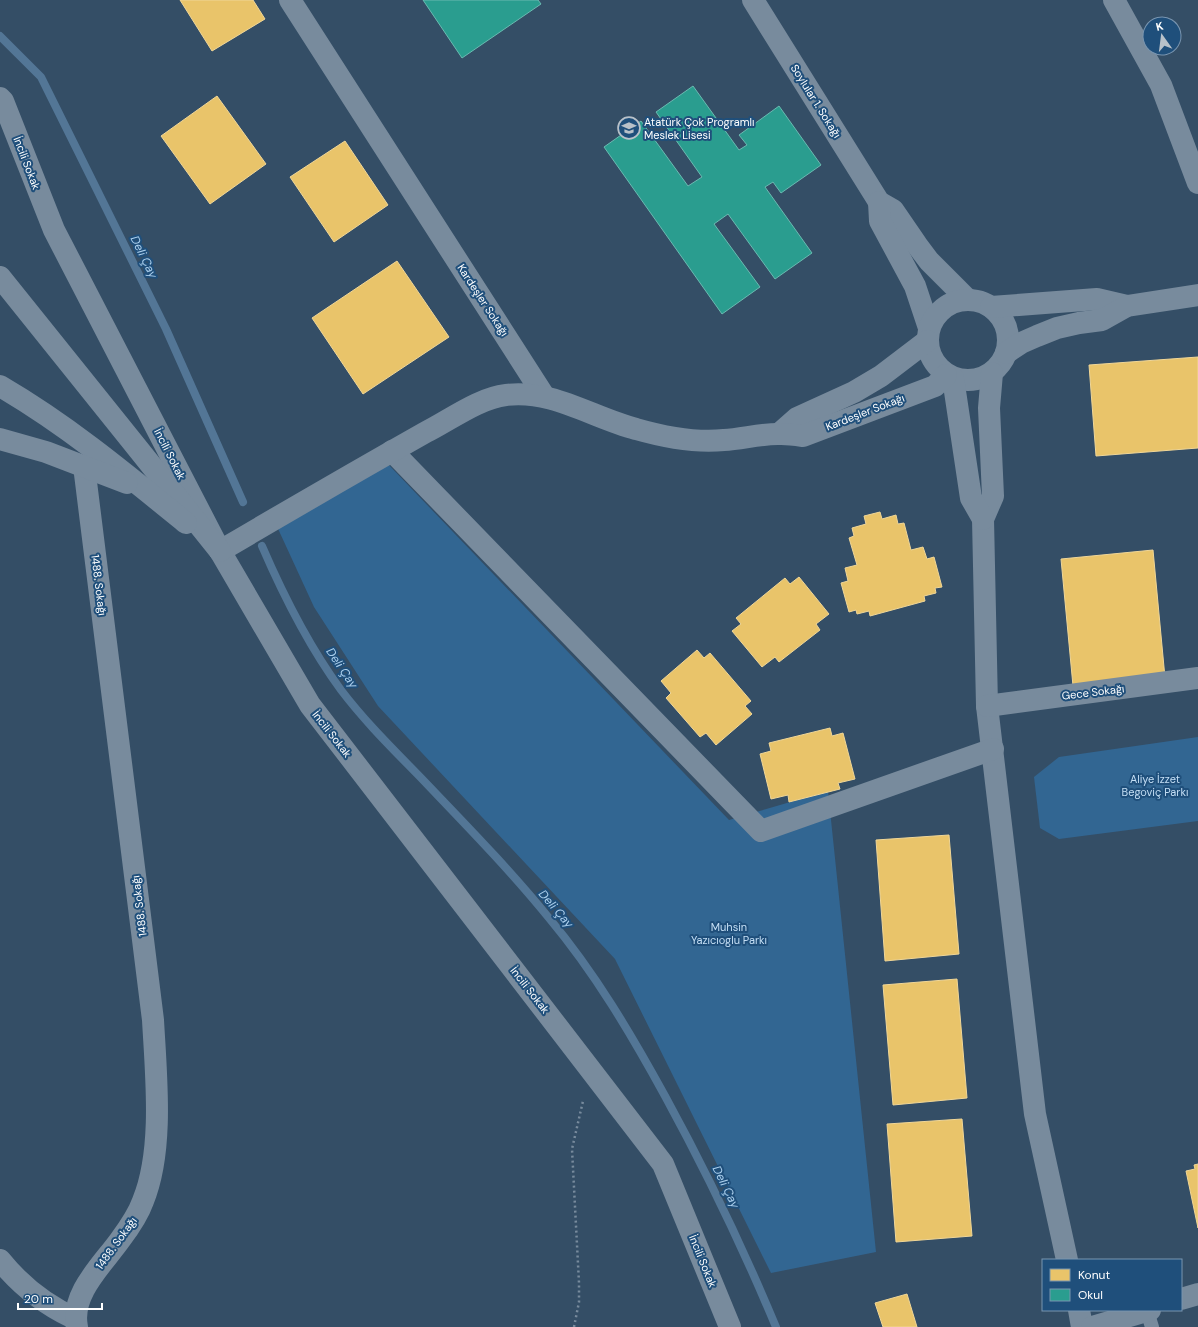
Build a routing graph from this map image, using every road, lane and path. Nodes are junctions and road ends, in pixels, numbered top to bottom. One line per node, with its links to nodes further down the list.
1 (290, 0): 17 (street, Kardeşler Sokağı)
2 (753, 0): 6 (street, Soylular 1. Sokağı)
3 (1114, 0): 5 (street)
4 (0, 98): 24 (street, İncili Sokak)
5 (1198, 183)
6 (880, 202): 9 (street, Soylular 1. Sokağı); 12 (street)
7 (0, 277): 24 (street)
8 (1198, 295): 10 (street)
9 (968, 300): 11 (street); 12 (street)
10 (1127, 306): 11 (street); 13 (street)
11 (991, 308): 13 (street)
12 (928, 334): 15 (street); 18 (street, Kardeşler Sokağı)
13 (1006, 353): 14 (street)
14 (992, 373): 15 (street); 23 (street)
15 (950, 377): 18 (street, Kardeşler Sokağı); 23 (street)
16 (0, 386): 22 (street)
17 (544, 396): 18 (street, Kardeşler Sokağı); 20 (street)
18 (780, 434)
19 (0, 440): 21 (street)
20 (392, 451): 24 (street); 27 (street)
21 (84, 466): 22 (street); 35 (street, 1488. Sokağı)
22 (146, 491): 24 (street)
23 (983, 519): 26 (street)
24 (220, 551): 28 (street, İncili Sokak)
25 (1198, 678): 26 (street, Gece Sokağı)
26 (988, 706): 27 (street)
27 (993, 749): 29 (street)
28 (590, 1069): 36 (path); 37 (street, İncili Sokak)
29 (1067, 1259)
30 (0, 1260): 35 (street)
31 (1198, 1294): 32 (street)
32 (1182, 1299)
33 (1078, 1311): 38 (street)
34 (1150, 1316): 39 (street)
35 (76, 1323)
36 (574, 1327)
37 (730, 1327)
38 (1082, 1327)
39 (1092, 1327)

